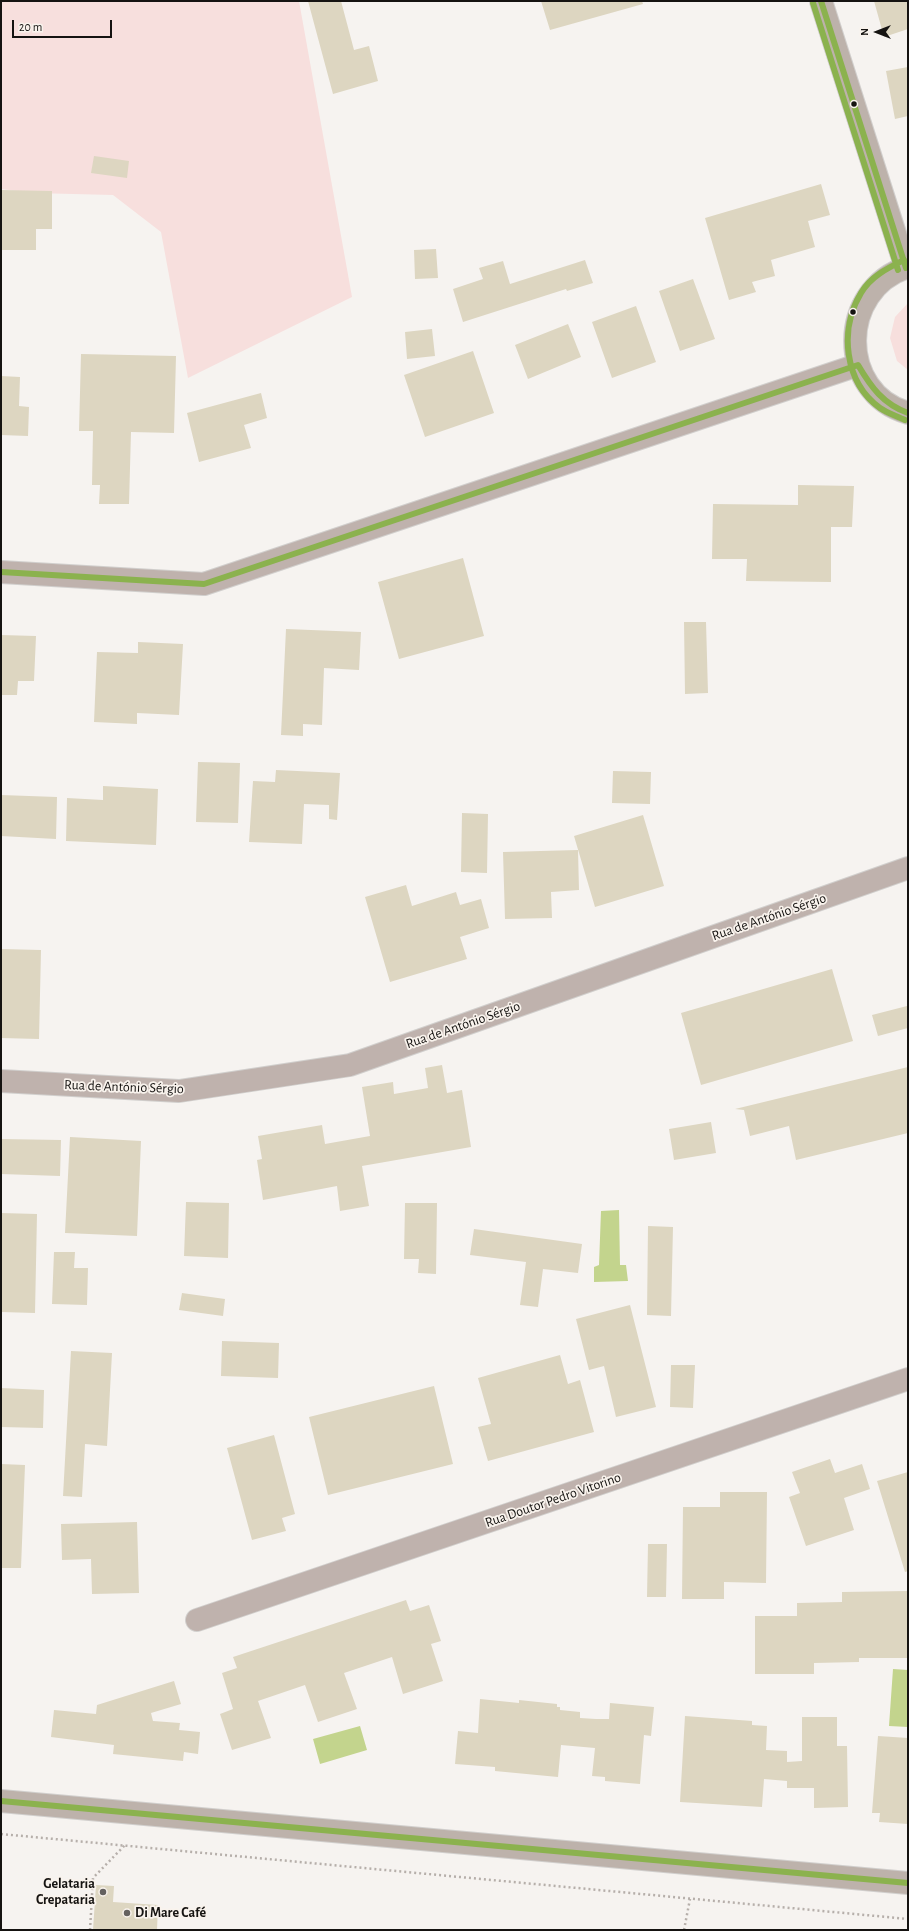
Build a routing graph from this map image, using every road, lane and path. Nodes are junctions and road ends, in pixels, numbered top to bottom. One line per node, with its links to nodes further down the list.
1 (821, 1): 2 (main road)
2 (907, 268): 3 (main road)
3 (858, 365): 4 (main road); 5 (street)
4 (908, 412)
5 (1, 572)
6 (908, 868): 7 (street, Rua de António Sérgio)
7 (1, 1081)
8 (908, 1379): 9 (street, Rua Doutor Pedro Vitorino)
9 (197, 1620)
10 (1, 1801): 11 (main road)
11 (128, 1812): 13 (path); 14 (main road)
12 (1, 1834): 13 (path)
13 (126, 1844): 15 (path); 17 (path)
14 (908, 1883)
15 (690, 1899): 16 (path); 18 (path)
16 (908, 1919)
17 (90, 1930)
18 (684, 1930)

